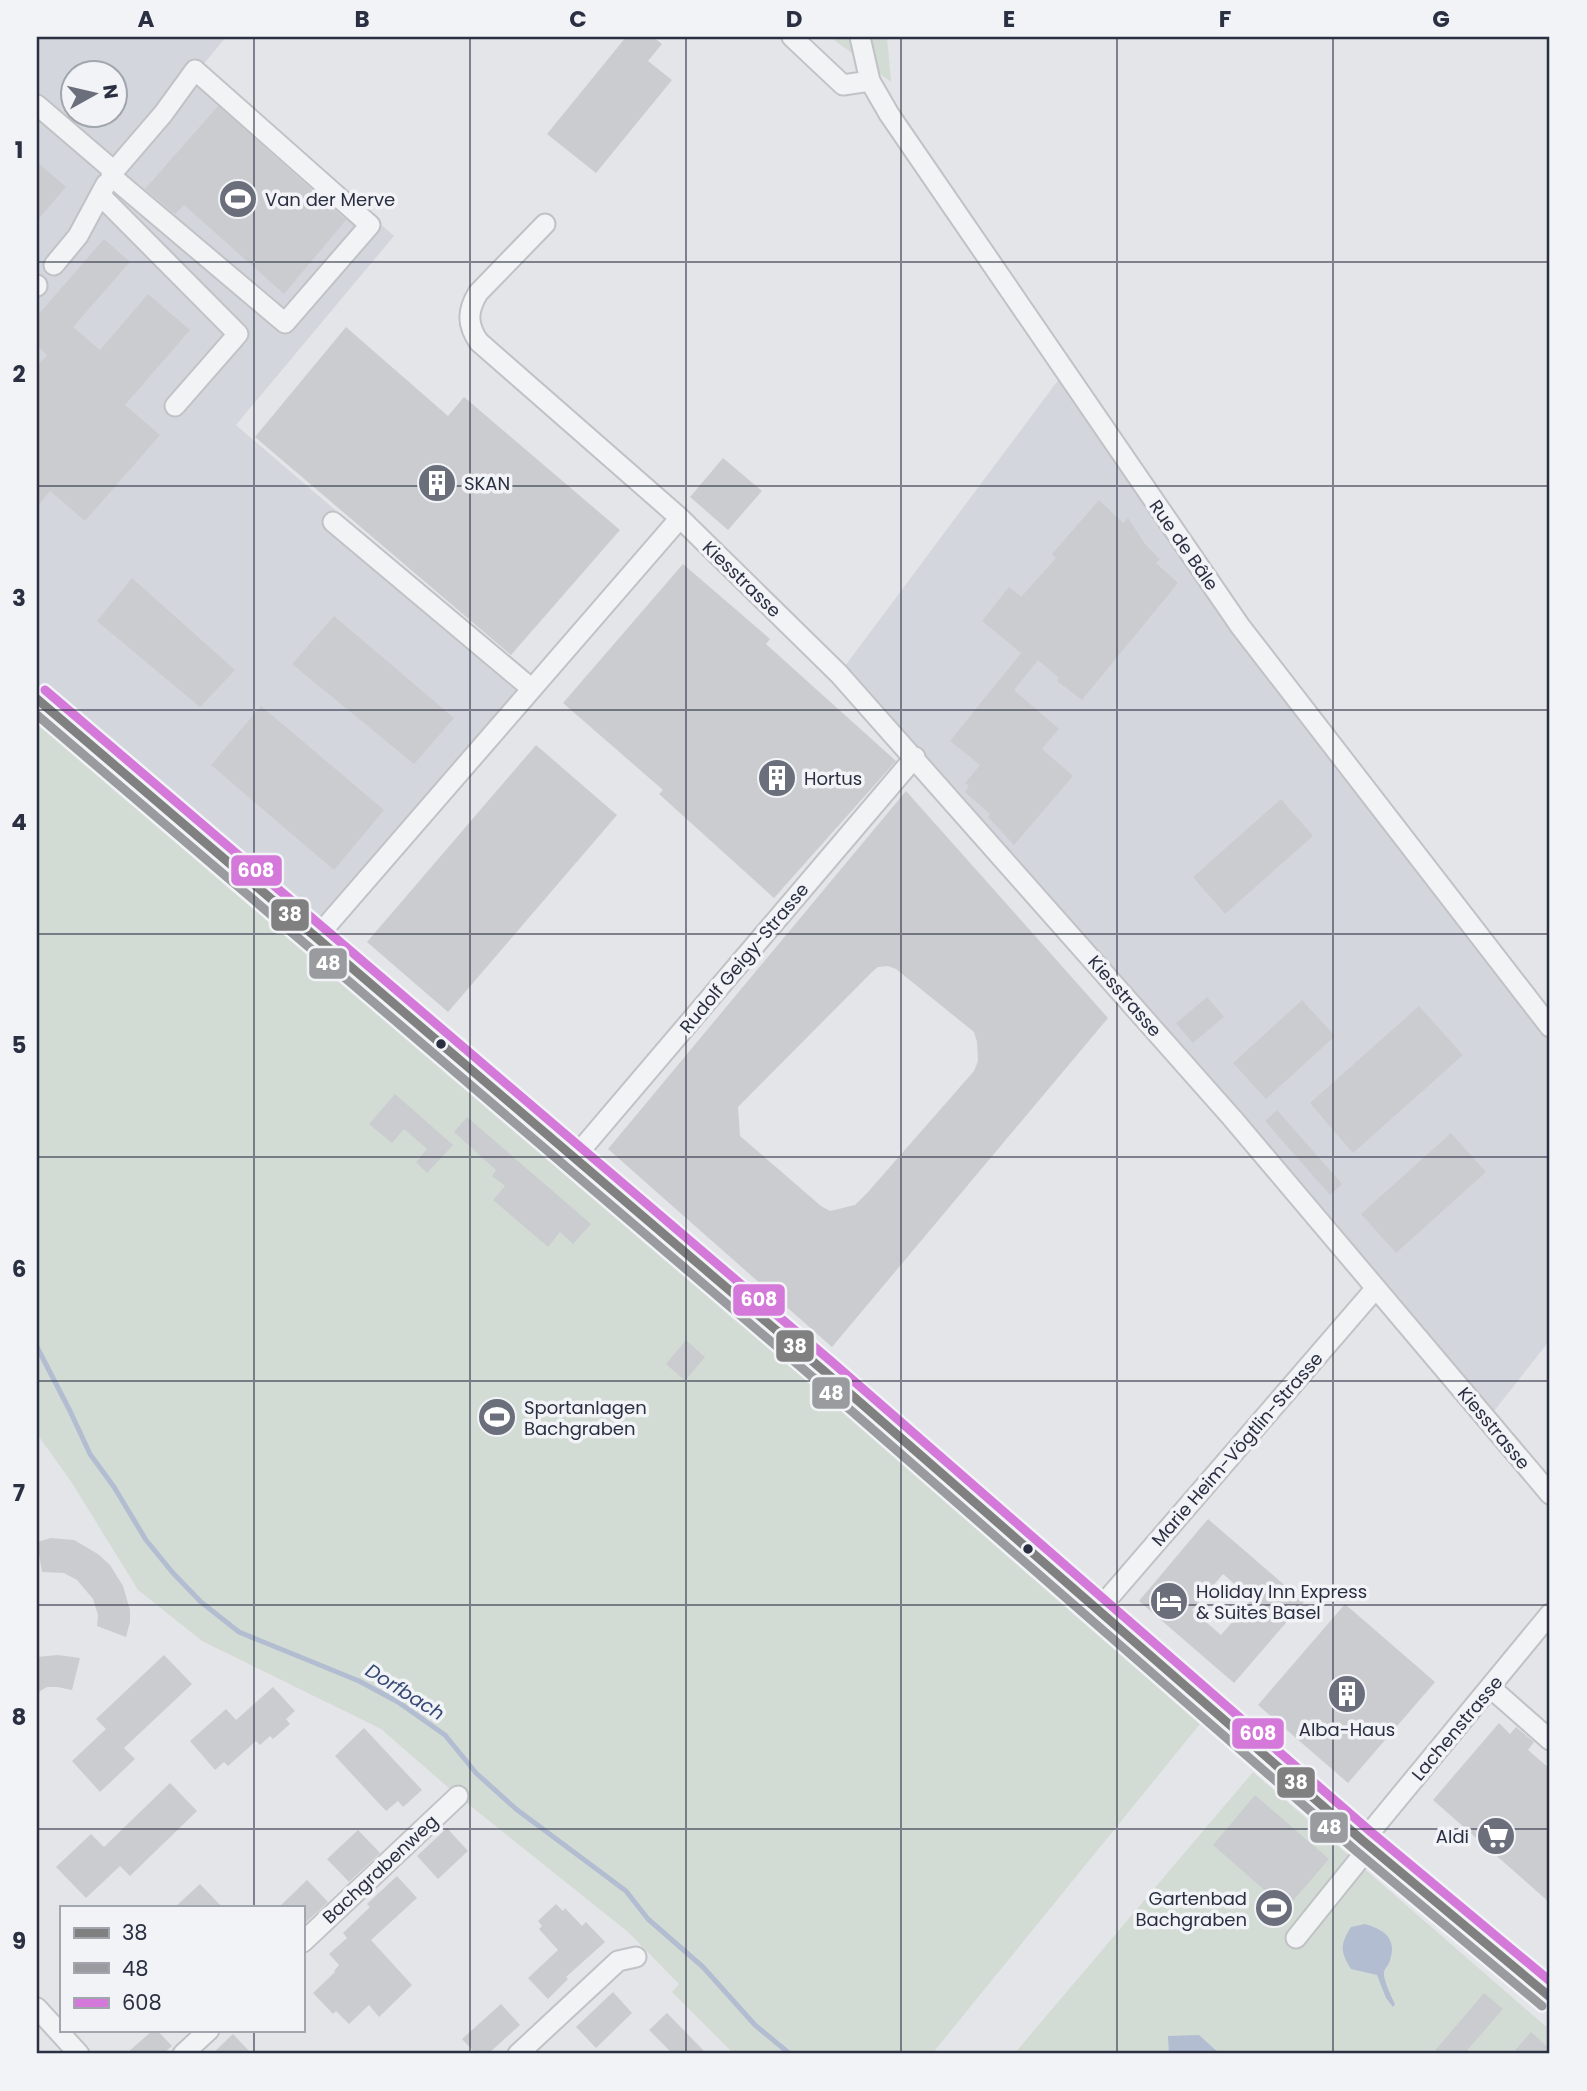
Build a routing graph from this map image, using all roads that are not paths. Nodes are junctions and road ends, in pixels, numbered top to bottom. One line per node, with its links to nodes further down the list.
1 (792, 37): 3 (street)
2 (860, 37): 3 (street, Rue de Bâle)
3 (870, 81): 16 (street, Rue de Bâle)
4 (37, 105): 5 (street)
5 (113, 173): 5 (street); 6 (street)
6 (100, 195): 8 (street); 9 (street)
7 (545, 224): 10 (street, Kiesstrasse)
8 (54, 265)
9 (174, 406)
10 (680, 517): 12 (street); 14 (street, Kiesstrasse)
11 (333, 522): 12 (street)
12 (532, 689): 15 (street)
13 (37, 699): 15 (street)
14 (915, 757): 17 (street, Rudolf Geigy-Strasse); 18 (street, Kiesstrasse)
15 (316, 938): 17 (street)
16 (1550, 1027)
17 (574, 1158): 20 (street)
18 (1376, 1288): 19 (street, Kiesstrasse); 20 (street, Marie Heim-Vögtlin-Strasse)
19 (1550, 1494)
20 (1099, 1609): 26 (street)
21 (1550, 1614): 22 (street, Lachenstrasse)
22 (1494, 1683): 23 (street); 24 (street); 26 (street, Lachenstrasse)
23 (1550, 1725)
24 (1550, 1740)
25 (457, 1796): 28 (street, Bachgrabenweg)
26 (1367, 1844): 27 (street, Lachenstrasse); 30 (street)
27 (1296, 1938)
28 (304, 1941)
29 (636, 1957): 35 (street)
30 (1550, 1997)
31 (37, 2008): 33 (street)
32 (207, 2032): 34 (street)
33 (79, 2054)
34 (183, 2054)
35 (518, 2054)

